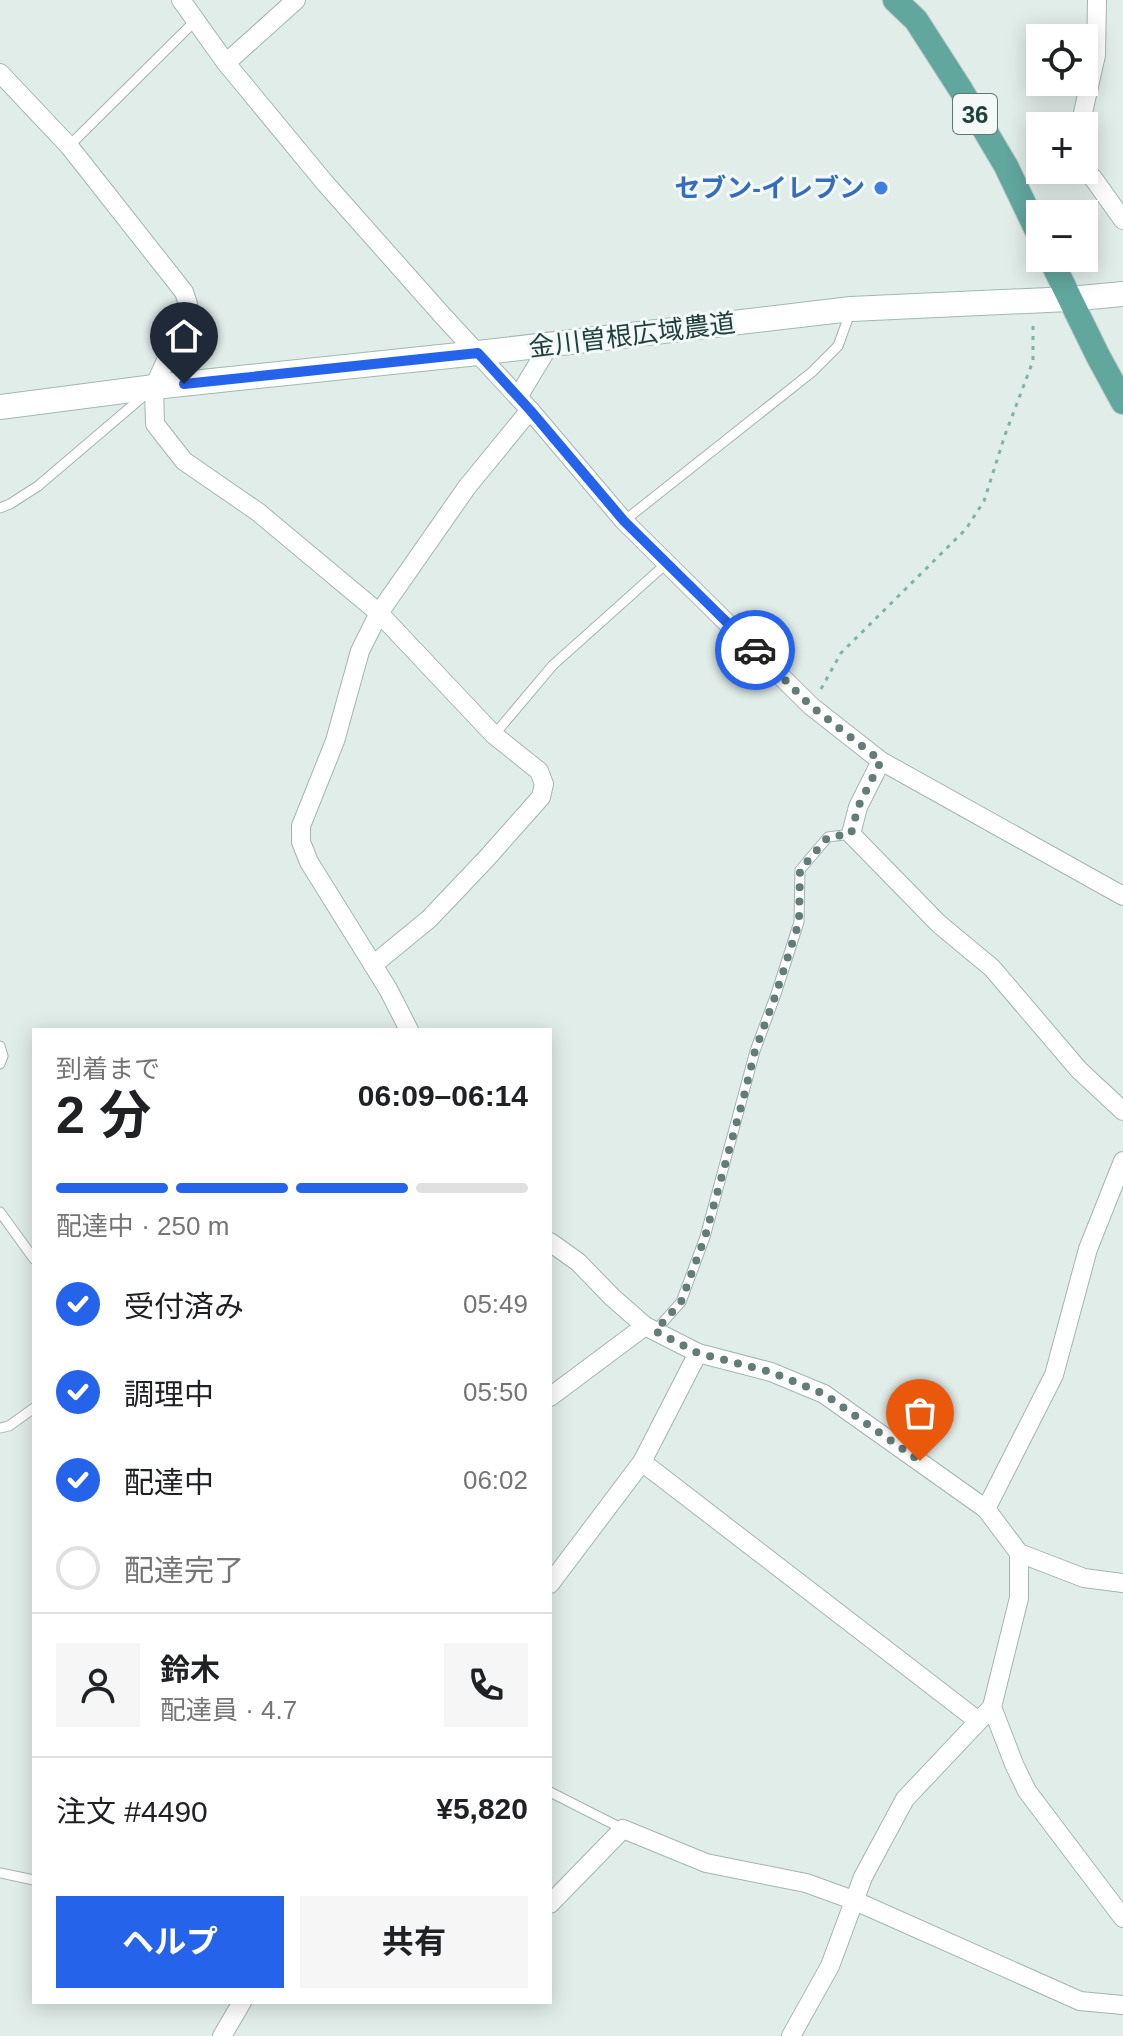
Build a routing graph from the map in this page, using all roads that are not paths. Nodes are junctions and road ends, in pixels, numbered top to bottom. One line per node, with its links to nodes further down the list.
1 (181, 0): 5 (street)
2 (296, 0): 6 (street)
3 (895, 0): 11 (main road, 36)
4 (1097, 0): 8 (street)
5 (196, 20): 6 (street); 9 (lane)
6 (226, 63): 18 (street)
7 (0, 73): 9 (street)
8 (1083, 112)
9 (69, 146): 19 (street)
10 (1097, 184): 12 (street)
11 (1026, 208)
12 (1123, 220)
13 (1056, 272): 15 (main road)
14 (1123, 294): 15 (street, 金川曽根広域農道)
15 (1069, 299): 16 (street, 金川曽根広域農道); 20 (main road)
16 (851, 309): 17 (street, 金川曽根広域農道); 24 (lane)
17 (550, 344): 18 (street, 金川曽根広域農道); 21 (street)
18 (478, 353): 19 (street, 金川曽根広域農道); 21 (street)
19 (154, 387): 22 (street, 金川曽根広域農道); 23 (lane); 26 (street)
20 (1123, 402)
21 (524, 404): 24 (street); 26 (street)
22 (0, 407)
23 (0, 508)
24 (624, 521): 25 (street)
25 (667, 563): 27 (lane); 28 (street)
26 (379, 613): 27 (street); 31 (street)
27 (494, 735): 31 (street)
28 (881, 761): 29 (street); 30 (street)
29 (851, 834): 35 (street); 40 (lane)
30 (1123, 896)
31 (373, 965): 32 (street)
32 (408, 1028)
33 (0, 1046): 34 (lane)
34 (0, 1064)
35 (1123, 1111)
36 (1123, 1161): 46 (street)
37 (0, 1212): 39 (lane)
38 (552, 1243): 40 (street)
39 (32, 1256)
40 (650, 1328): 41 (street); 42 (street)
41 (698, 1353): 45 (street); 46 (street)
42 (552, 1396)
43 (32, 1409): 44 (lane)
44 (0, 1428)
45 (642, 1462): 48 (street); 51 (street)
46 (986, 1509): 47 (street)
47 (1019, 1553): 49 (street); 50 (street)
48 (552, 1581)
49 (1123, 1583)
50 (992, 1707): 51 (street); 58 (street)
51 (977, 1720): 56 (street)
52 (552, 1793): 53 (lane)
53 (623, 1829): 56 (street); 57 (street)
54 (0, 1873): 55 (lane)
55 (32, 1880)
56 (853, 1900): 60 (street); 62 (street)
57 (552, 1902)
58 (1123, 1918)
59 (241, 2004): 61 (street)
60 (1123, 2005)
61 (222, 2036)
62 (791, 2036)

